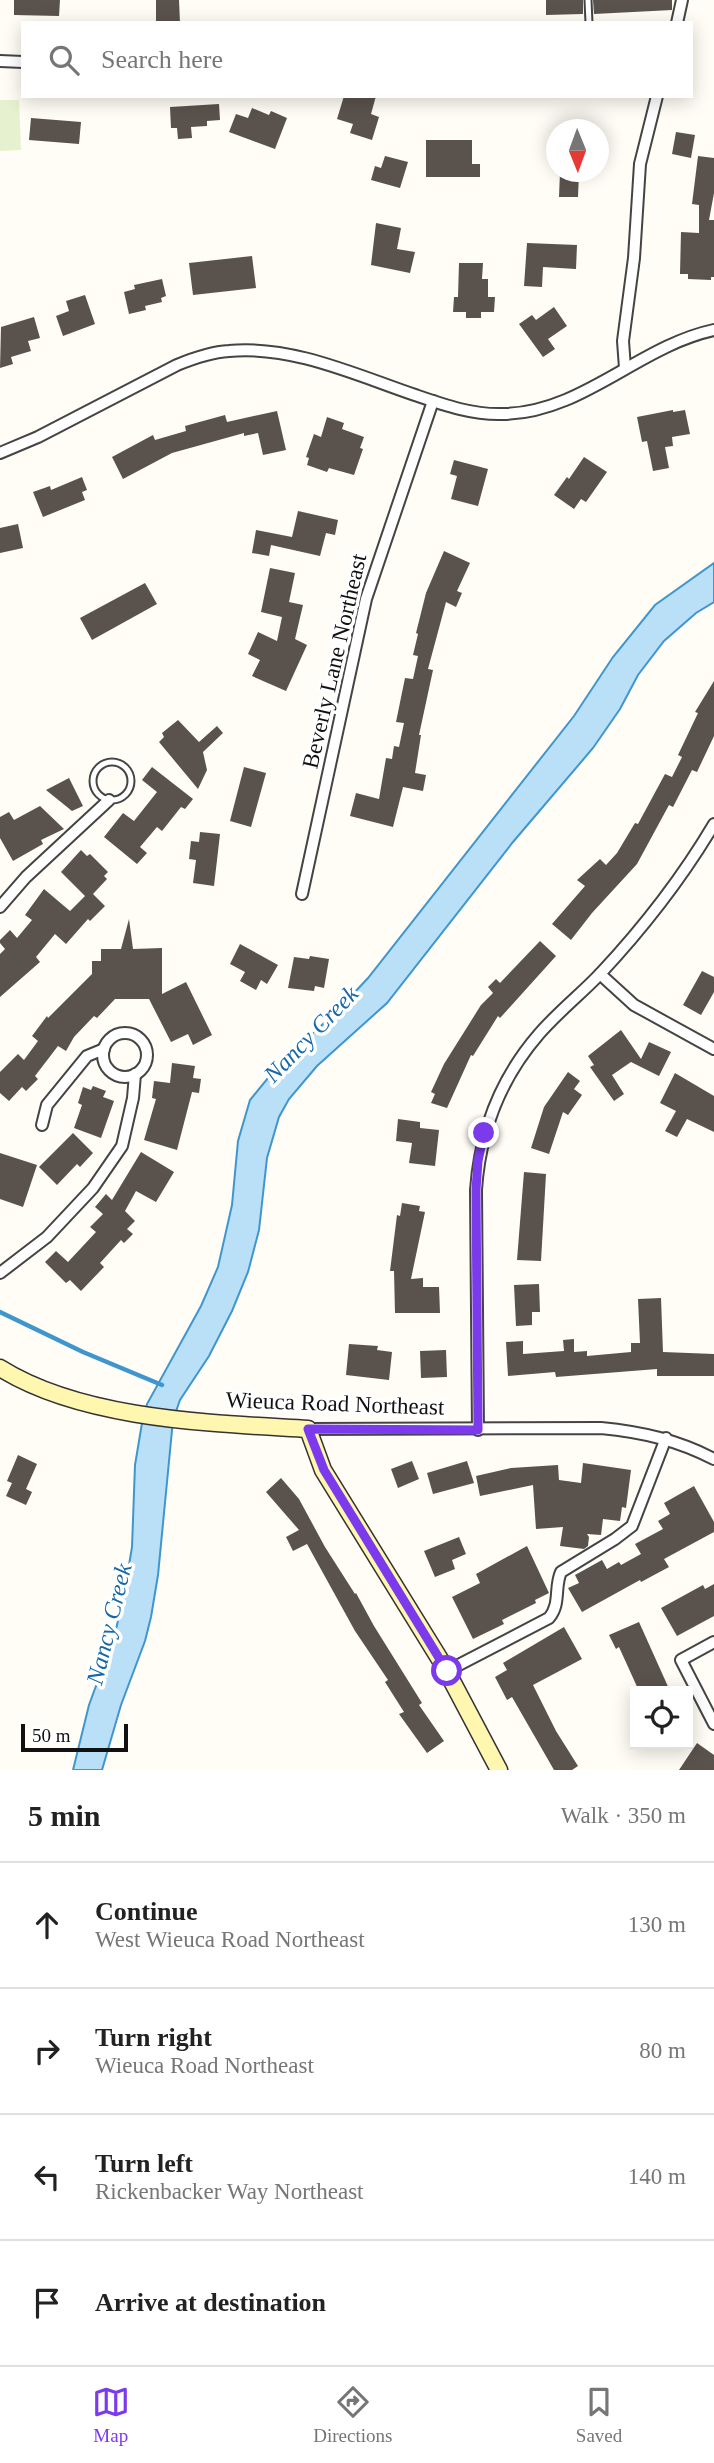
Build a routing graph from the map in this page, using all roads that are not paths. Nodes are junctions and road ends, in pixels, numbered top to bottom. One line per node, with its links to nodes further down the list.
1 (588, 0): 3 (lane)
2 (682, 0): 4 (street)
3 (589, 21)
4 (677, 21)
5 (0, 61): 6 (street)
6 (21, 62)
7 (656, 98): 9 (street)
8 (714, 330): 9 (street)
9 (625, 368): 10 (street)
10 (433, 401): 11 (street); 14 (street, Beverly Lane Northeast)
11 (0, 453)
12 (109, 800): 12 (lane); 15 (street)
13 (714, 824): 16 (street)
14 (302, 894)
15 (0, 907)
16 (600, 974): 18 (street); 24 (street)
17 (104, 1049): 19 (street); 19 (street); 20 (street)
18 (714, 1049)
19 (135, 1074): 21 (street)
20 (42, 1125)
21 (4, 1269)
22 (0, 1367): 23 (street, Wieuca Road Northeast)
23 (308, 1429): 24 (street, Wieuca Road Northeast); 28 (street)
24 (478, 1430): 25 (street, Wieuca Road Northeast)
25 (666, 1438): 26 (street, Wieuca Road Northeast); 28 (street)
26 (714, 1459)
27 (714, 1642): 29 (street)
28 (447, 1671): 30 (street)
29 (714, 1724)
30 (499, 1770)

